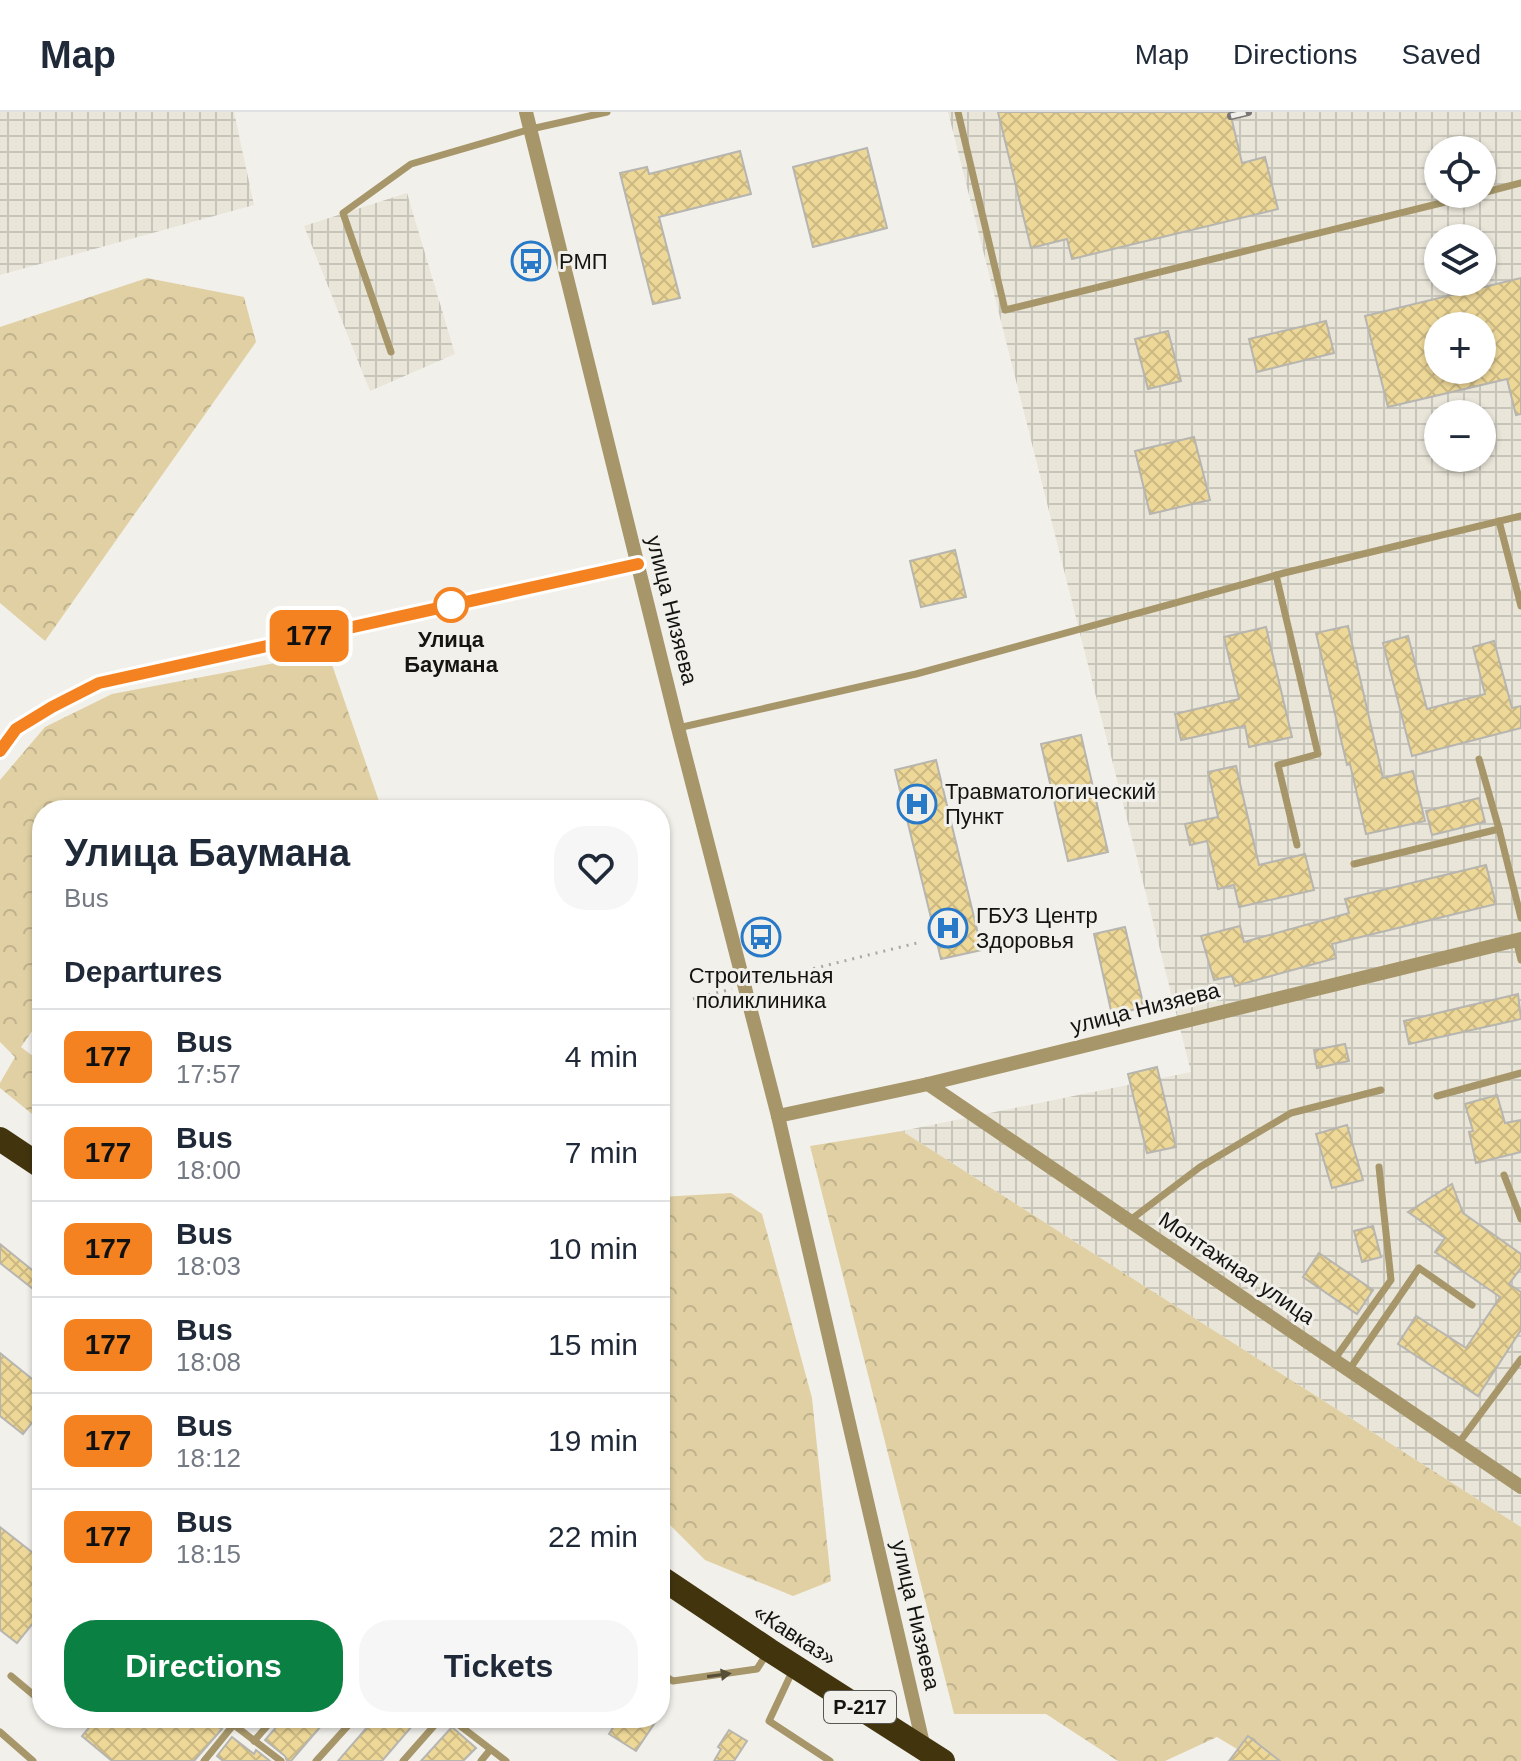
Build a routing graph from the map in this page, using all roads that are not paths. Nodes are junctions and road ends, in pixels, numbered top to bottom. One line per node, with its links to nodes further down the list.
1 (526, 112): 4 (street, улица Низяева)
2 (607, 112): 4 (lane)
3 (958, 112): 7 (lane)
4 (531, 129): 8 (lane); 11 (street, улица Низяева)
5 (1521, 183): 6 (lane)
6 (1496, 190)
7 (1424, 208)
8 (391, 352)
9 (1521, 516): 10 (lane)
10 (1499, 521): 12 (lane); 13 (lane)
11 (638, 564): 14 (street, улица Низяева); 15 (street)
12 (1276, 575): 14 (lane); 18 (lane)
13 (1521, 606)
14 (678, 728): 27 (street, улица Низяева)
15 (0, 751)
16 (1479, 759): 17 (lane)
17 (1499, 829): 19 (lane); 20 (lane)
18 (1297, 845)
19 (1354, 864)
20 (1521, 918)
21 (1518, 939): 22 (lane); 24 (street, улица Низяева)
22 (1521, 960)
23 (1521, 1073): 26 (lane)
24 (928, 1084): 27 (street, улица Низяева); 33 (street, Монтажная улица)
25 (1381, 1090): 33 (lane)
26 (1437, 1096)
27 (778, 1116): 55 (street, улица Низяева)
28 (0, 1139): 29 (highway)
29 (32, 1157)
30 (1379, 1167): 36 (lane)
31 (1504, 1175): 32 (lane)
32 (1521, 1219)
33 (1129, 1221): 36 (street, Монтажная улица)
34 (1472, 1305): 37 (lane)
35 (1521, 1359): 38 (lane)
36 (1334, 1360): 37 (street, Монтажная улица)
37 (1349, 1370): 38 (street, Монтажная улица)
38 (1458, 1444): 39 (street, Монтажная улица)
39 (1521, 1487)
40 (670, 1584): 41 (highway, «Кавказ» / Р-217)
41 (769, 1650): 42 (highway, «Кавказ» / Р-217); 44 (lane, one-way to 41)
42 (795, 1666): 55 (highway, «Кавказ» / Р-217); 63 (lane)
43 (11, 1676): 45 (lane)
44 (670, 1679)
45 (32, 1694)
46 (231, 1728): 57 (lane)
47 (242, 1728): 53 (lane)
48 (265, 1728): 53 (lane)
49 (346, 1728): 59 (lane)
50 (432, 1728): 60 (lane)
51 (465, 1728): 54 (lane)
52 (0, 1732): 56 (lane)
53 (254, 1741): 58 (lane)
54 (490, 1750): 61 (lane); 62 (lane)
55 (934, 1755)
56 (33, 1761)
57 (204, 1761)
58 (281, 1761)
59 (316, 1761)
60 (403, 1761)
61 (481, 1761)
62 (506, 1761)
63 (830, 1761)

